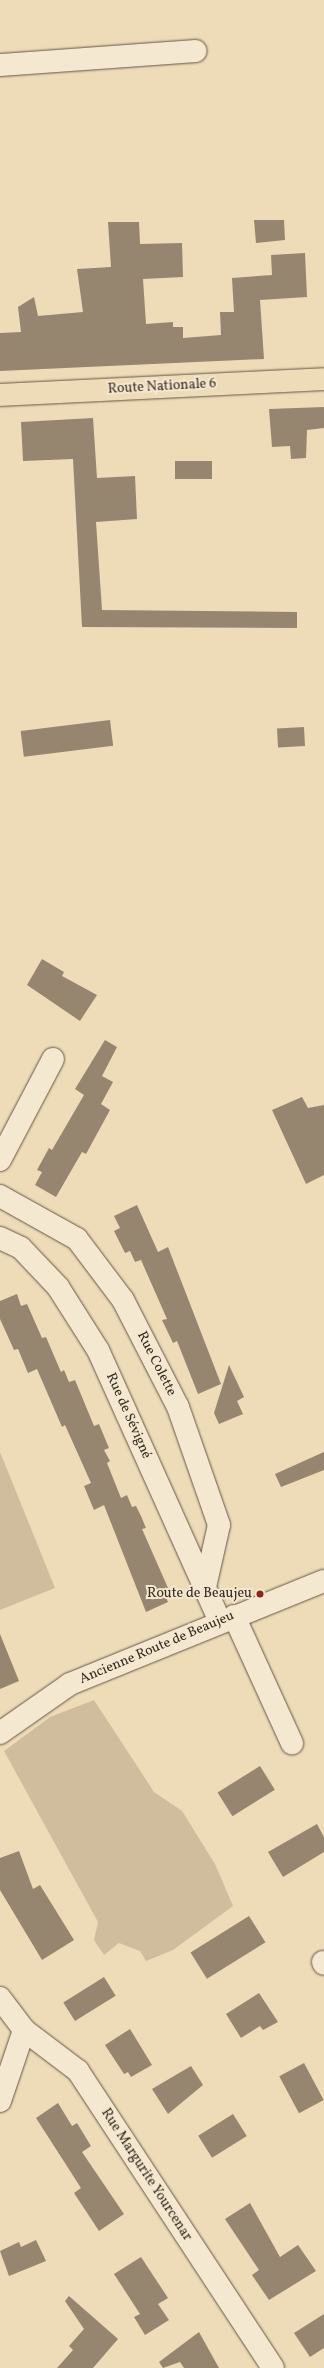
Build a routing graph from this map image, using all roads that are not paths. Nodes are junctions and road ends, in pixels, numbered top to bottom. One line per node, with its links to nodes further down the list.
1 (196, 51): 2 (street)
2 (0, 65)
3 (324, 379): 4 (main road, Route Nationale 6)
4 (0, 395)
5 (53, 1059): 6 (street)
6 (0, 1160)
7 (0, 1196): 10 (street, Rue Colette)
8 (0, 1238): 10 (street, Rue de Sévigné)
9 (324, 1581): 11 (street, Ancienne Route de Beaujeu)
10 (205, 1587): 11 (street, Rue de Sévigné)
11 (227, 1618): 12 (street, Ancienne Route de Beaujeu); 13 (street, Rue de Sévigné)
12 (0, 1733)
13 (292, 1743)
14 (0, 1998): 15 (street, Rue Margurite Yourcenar)
15 (24, 2030): 16 (street); 17 (street, Rue Margurite Yourcenar)
16 (0, 2101)
17 (273, 2368)

